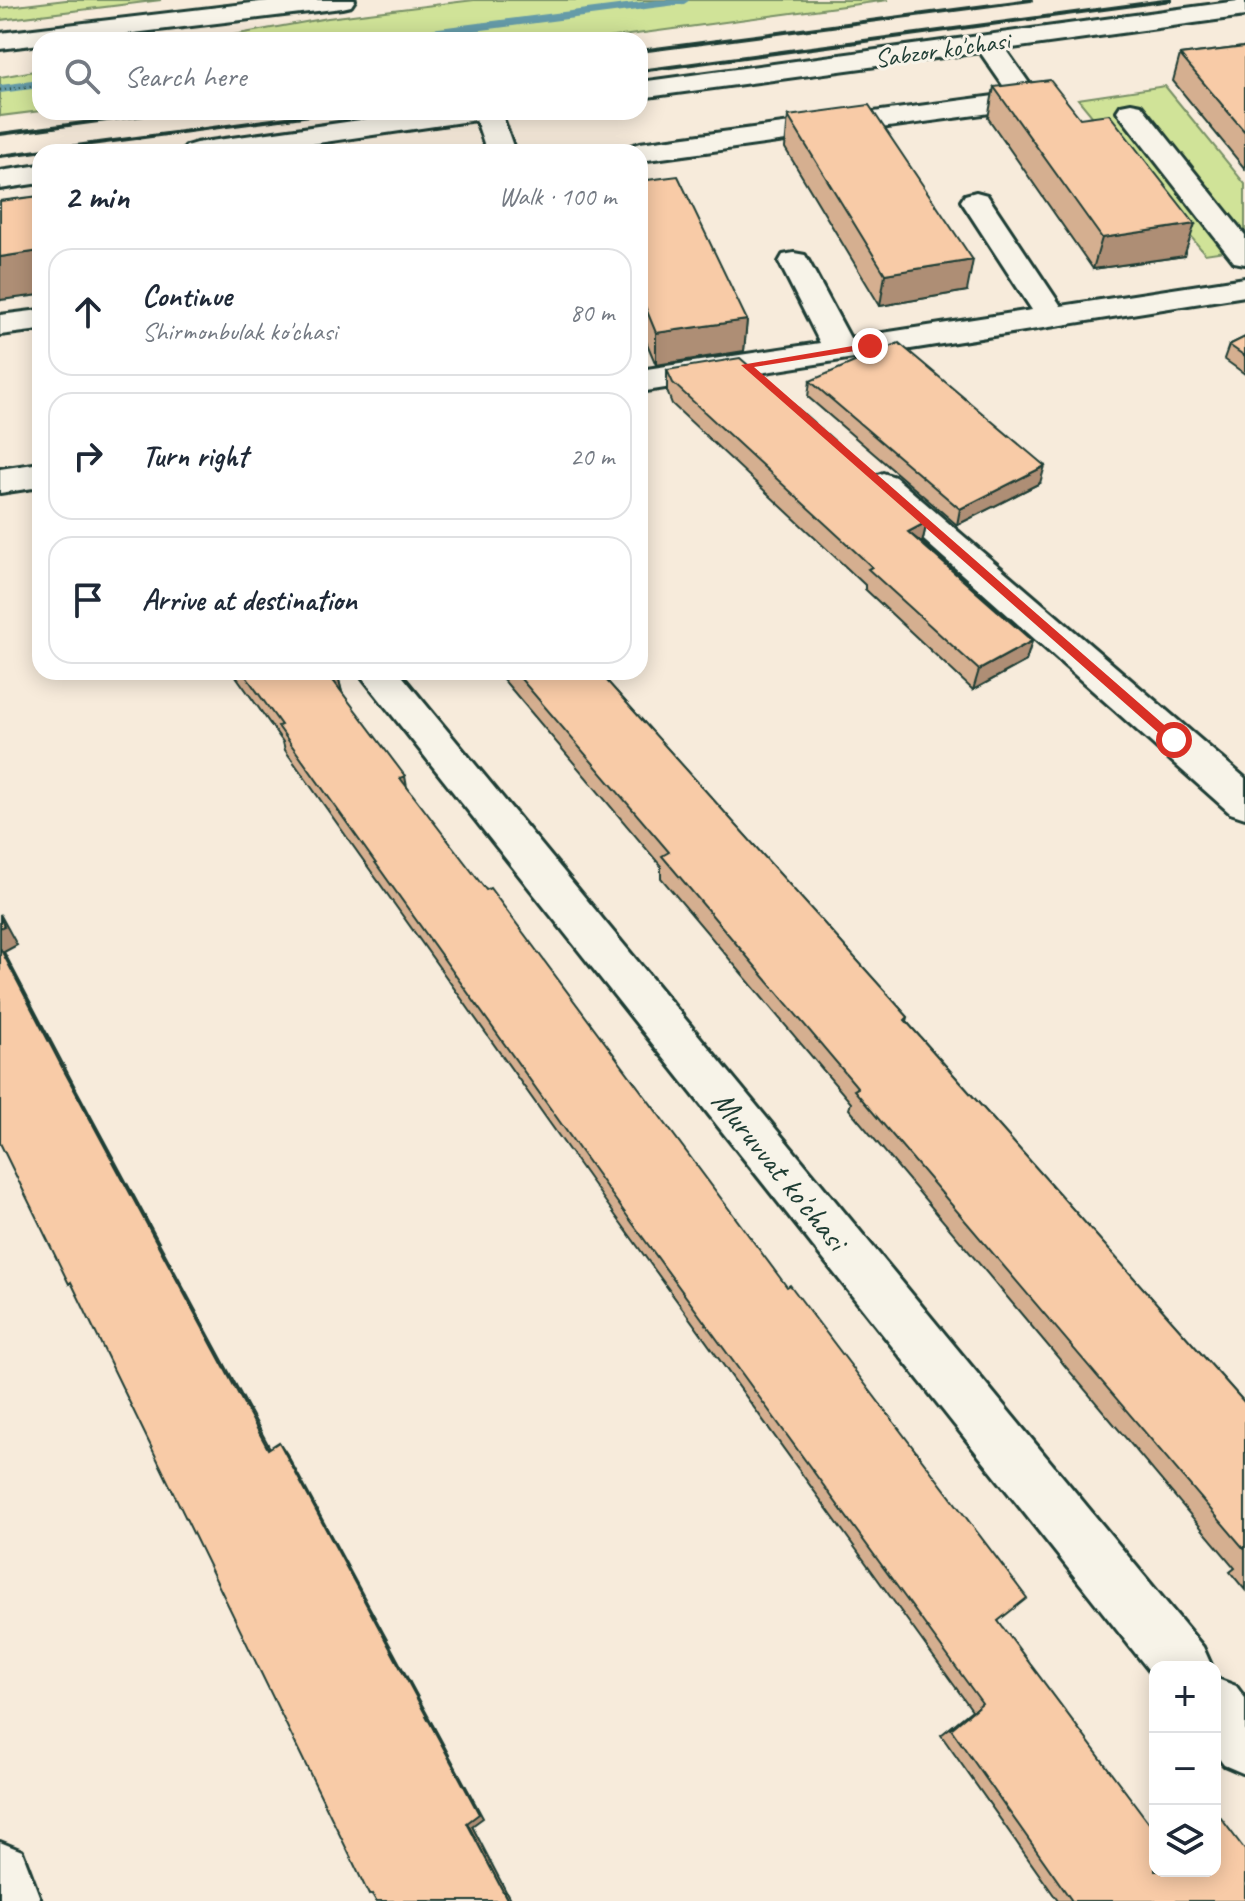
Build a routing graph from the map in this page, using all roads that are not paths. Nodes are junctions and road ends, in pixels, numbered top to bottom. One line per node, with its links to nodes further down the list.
1 (342, 0): 3 (main road)
2 (1245, 8): 6 (main road, Sabzor ko'chasi)
3 (75, 32)
4 (32, 37): 5 (main road)
5 (0, 41)
6 (987, 43): 7 (main road, Sabzor ko'chasi); 13 (main road)
7 (648, 89)
8 (1131, 111): 17 (main road)
9 (420, 120): 11 (main road)
10 (490, 120): 12 (main road)
11 (252, 144)
12 (498, 144)
13 (648, 151)
14 (32, 175): 15 (main road)
15 (0, 180)
16 (976, 201): 20 (main road)
17 (1245, 255)
18 (794, 262): 23 (main road)
19 (1245, 287): 20 (main road)
20 (1052, 317): 23 (main road)
21 (32, 321): 22 (main road)
22 (0, 325)
23 (840, 351): 24 (main road)
24 (746, 365): 25 (main road); 26 (main road)
25 (648, 380)
26 (782, 397)
27 (853, 459): 31 (main road)
28 (32, 476): 29 (main road)
29 (0, 481)
30 (383, 680): 32 (main road, Muruvvat ko'chasi)
31 (1245, 802)
32 (1178, 1661)
33 (1221, 1714): 34 (main road)
34 (1245, 1744)
35 (0, 1873): 36 (main road)
36 (10, 1901)

